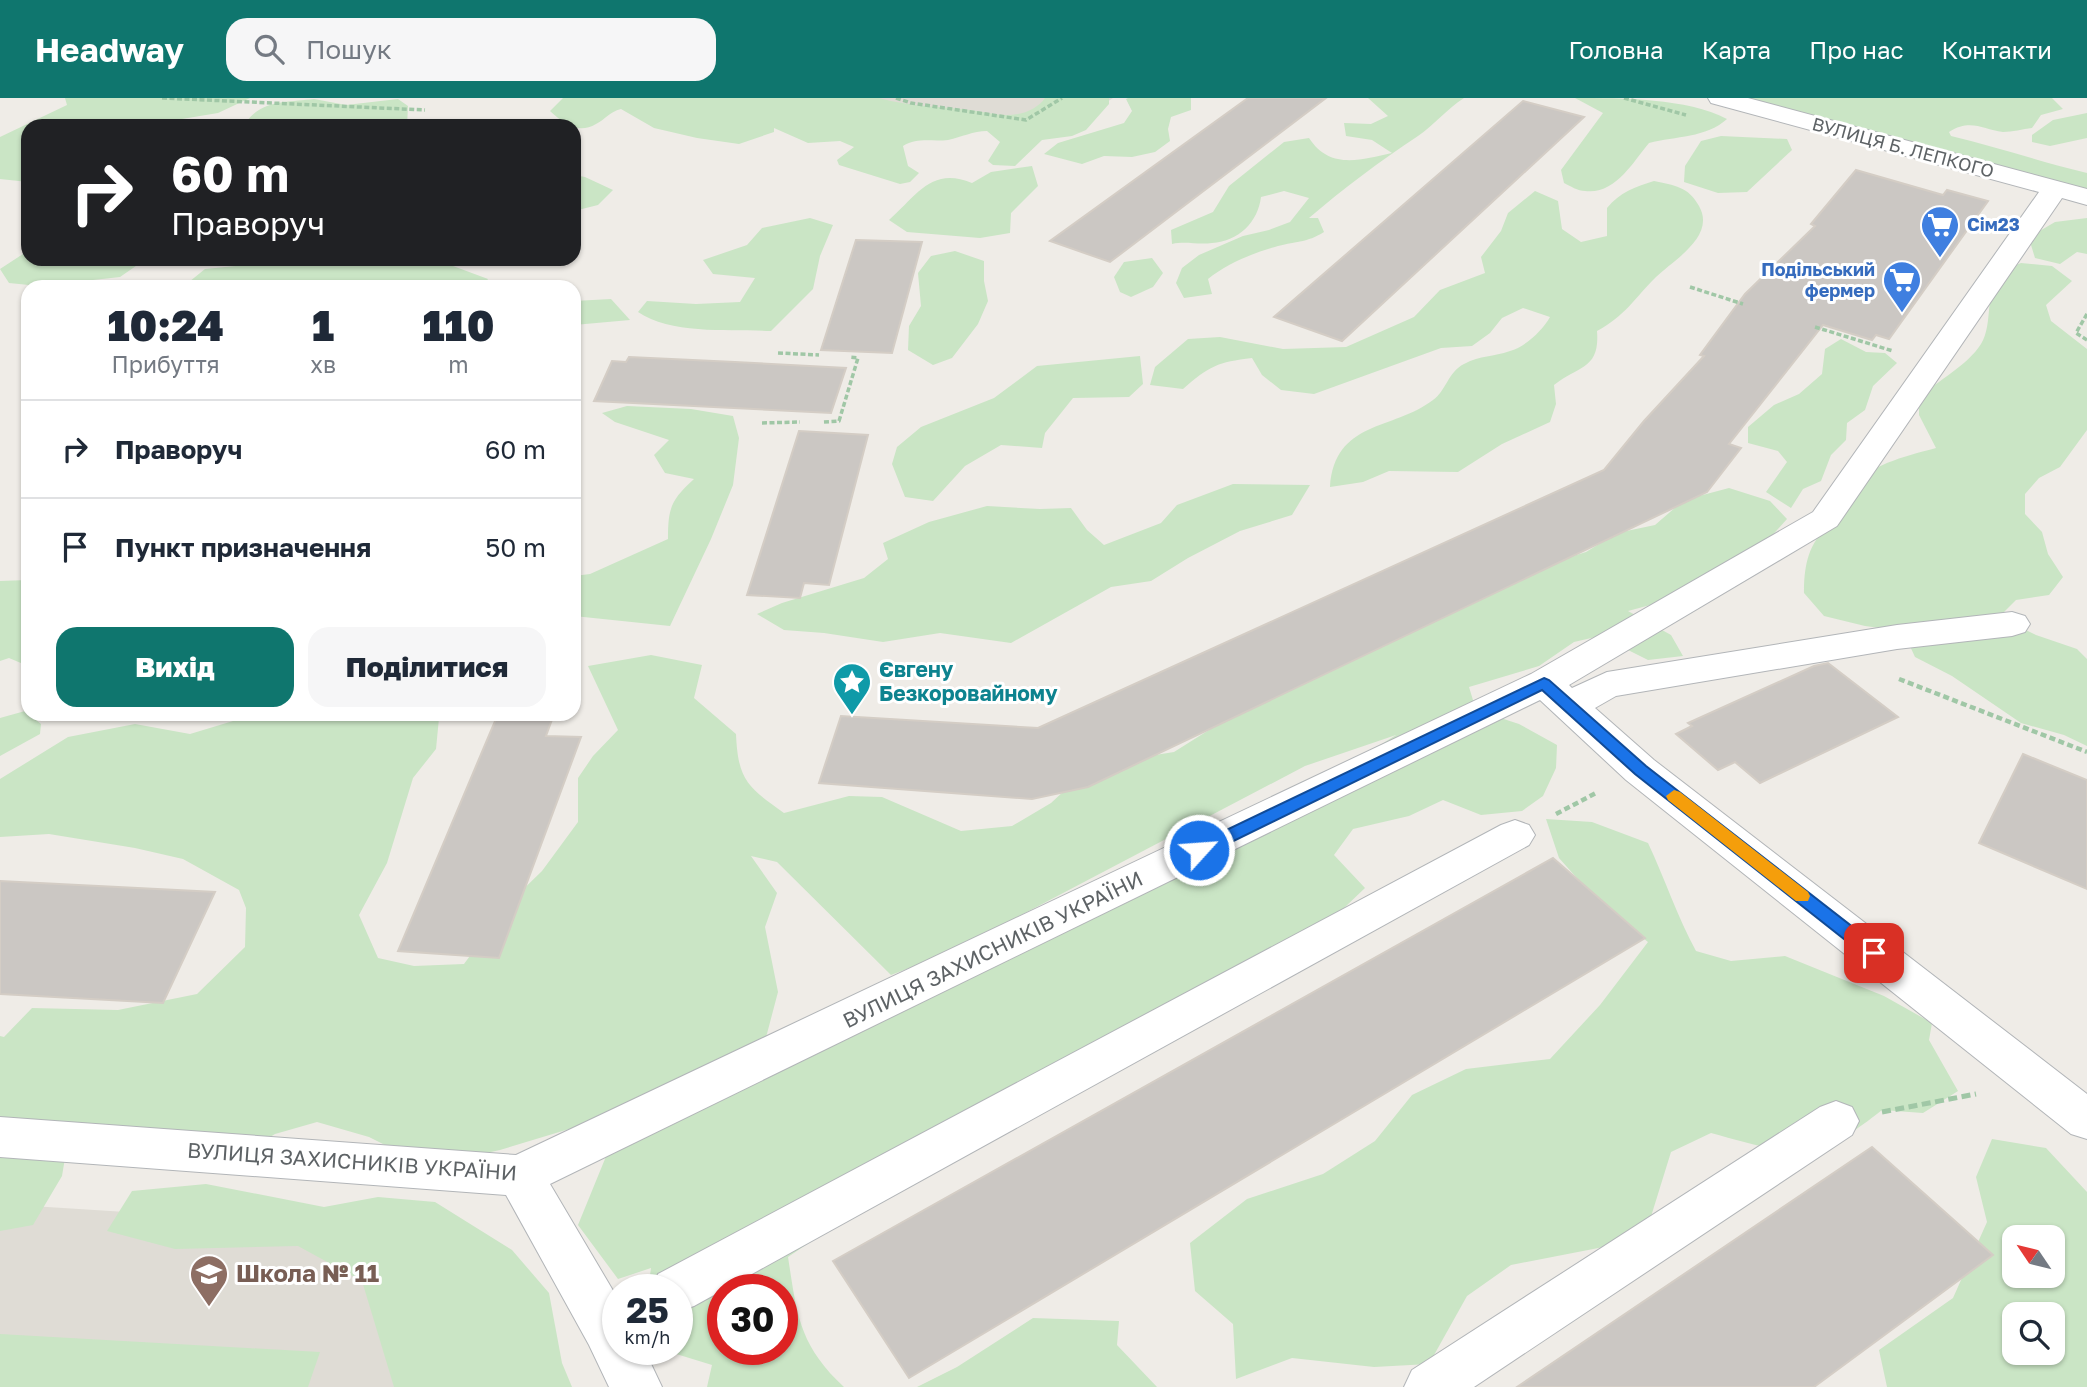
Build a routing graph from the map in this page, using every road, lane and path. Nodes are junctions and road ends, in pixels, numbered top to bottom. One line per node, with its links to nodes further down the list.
1 (162, 98): 7 (path)
2 (896, 98): 6 (path)
3 (920, 98): 6 (path)
4 (1062, 98): 6 (path)
5 (1720, 98): 8 (street, ВУЛИЦЯ Б. ЛЕПКОГО)
6 (911, 103)
7 (425, 110)
8 (2071, 193): 17 (street, ВУЛИЦЯ ЗАХИСНИКІВ УКРАЇНИ)
9 (1690, 287): 10 (path)
10 (1743, 304)
11 (2087, 314): 13 (path)
12 (1815, 327): 17 (path)
13 (2087, 340)
14 (778, 353): 15 (path)
15 (819, 355)
16 (849, 357): 19 (path)
17 (1934, 364): 23 (street, ВУЛИЦЯ ЗАХИСНИКІВ УКРАЇНИ)
18 (800, 422): 20 (path)
19 (824, 422)
20 (762, 423)
21 (2012, 624): 22 (street)
22 (1826, 650): 23 (street); 24 (path)
23 (1556, 695): 28 (street); 31 (street, ВУЛИЦЯ ЗАХИСНИКІВ УКРАЇНИ)
24 (2087, 752)
25 (1604, 789): 26 (path)
26 (1514, 835): 32 (street)
27 (1982, 1093): 29 (path)
28 (2087, 1120)
29 (1836, 1121): 36 (street)
30 (0, 1138): 31 (street, ВУЛИЦЯ ЗАХИСНИКІВ УКРАЇНИ)
31 (520, 1176): 33 (street)
32 (693, 1281)
33 (602, 1309)
34 (627, 1365): 35 (street)
35 (636, 1387)
36 (1430, 1387)

